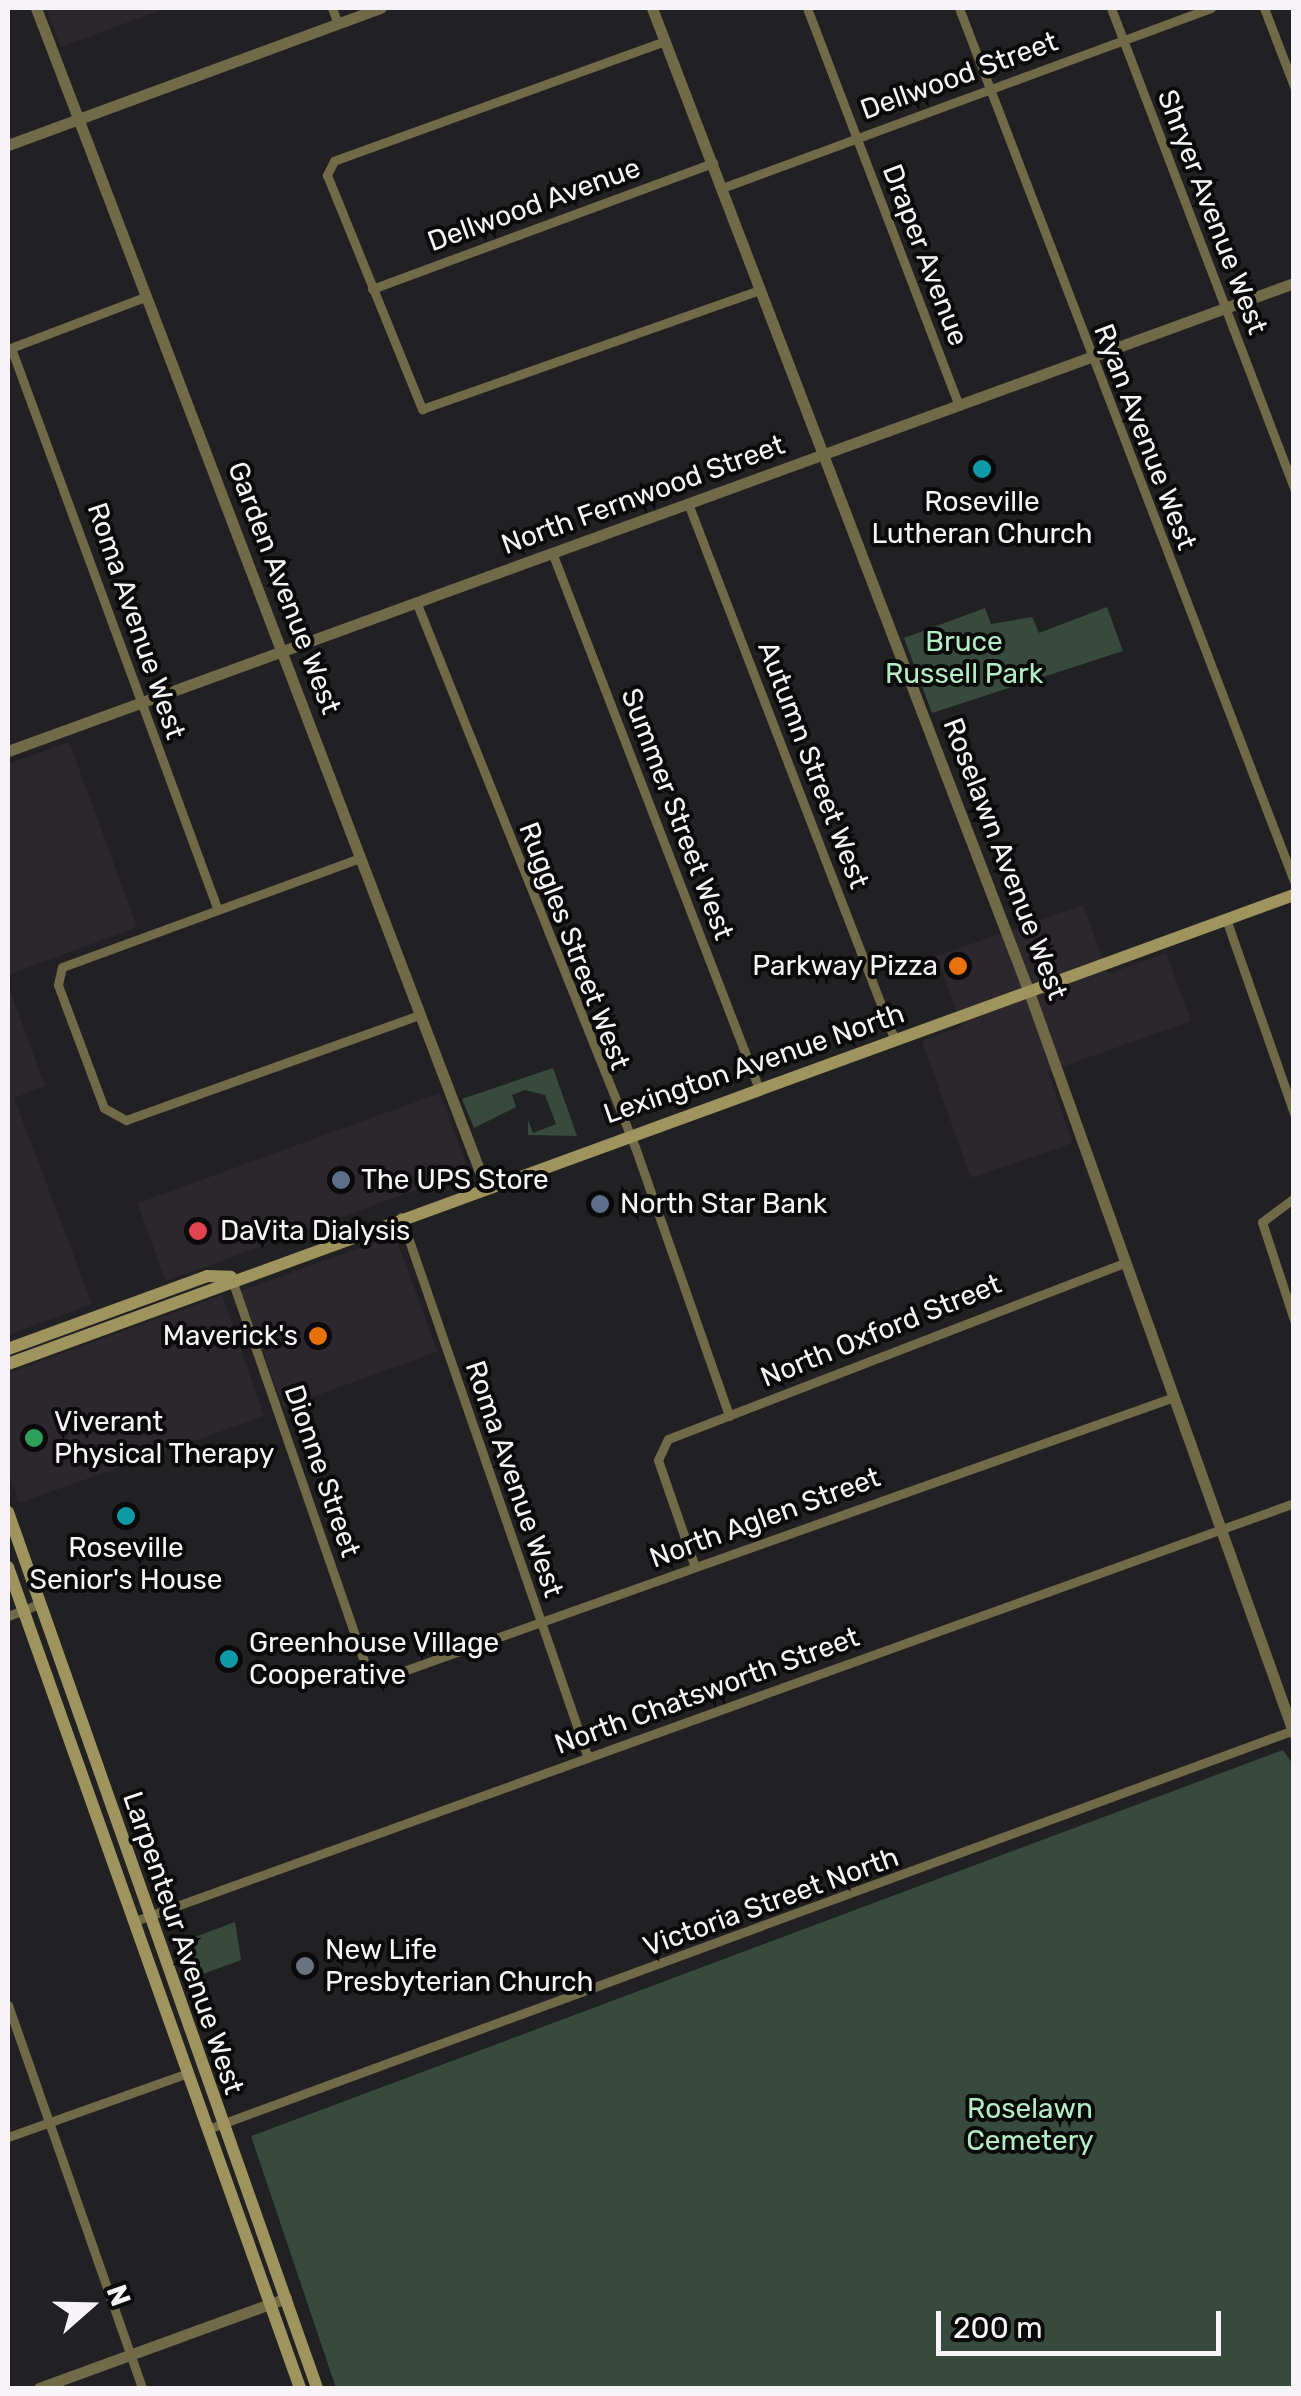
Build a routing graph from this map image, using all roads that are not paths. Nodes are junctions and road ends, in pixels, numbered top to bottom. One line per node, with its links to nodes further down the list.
1 (36, 8): 15 (street, Garden Avenue West)
2 (332, 8): 10 (street)
3 (381, 8): 10 (street)
4 (652, 8): 12 (street, Roselawn Avenue West)
5 (807, 8): 16 (street, Draper Avenue)
6 (959, 8): 14 (street, Ryan Avenue West)
7 (1111, 8): 11 (street, Shryer Avenue West)
8 (1212, 8): 11 (street, Dellwood Street)
9 (1264, 8): 13 (street)
10 (338, 24): 15 (street)
11 (1124, 40): 14 (street, Dellwood Street); 24 (street, Shryer Avenue West)
12 (666, 41): 18 (street, Roselawn Avenue West); 21 (street)
13 (1294, 86)
14 (990, 88): 16 (street, Dellwood Street); 26 (street, Ryan Avenue West)
15 (79, 118): 17 (street); 23 (street, Garden Avenue West)
16 (856, 138): 19 (street, Dellwood Street); 27 (street, Draper Avenue)
17 (8, 144)
18 (712, 164): 19 (street, Roselawn Avenue West); 21 (street, Dellwood Avenue)
19 (722, 188): 22 (street, Roselawn Avenue West)
20 (1294, 283): 24 (street, North Fernwood Street)
21 (372, 289): 22 (street)
22 (760, 290): 28 (street, Roselawn Avenue West)
23 (145, 297): 25 (street); 33 (street, Garden Avenue West)
24 (1224, 309): 26 (street, North Fernwood Street); 29 (street, Shryer Avenue West)
25 (9, 349): 34 (street, Roma Avenue West)
26 (1090, 358): 27 (street, North Fernwood Street); 37 (street, Ryan Avenue West)
27 (959, 406): 28 (street, North Fernwood Street)
28 (824, 456): 30 (street, North Fernwood Street); 41 (street, Roselawn Avenue West)
29 (1294, 488)
30 (689, 506): 31 (street, North Fernwood Street); 43 (street, Autumn Street West)
31 (553, 555): 32 (street, North Fernwood Street); 44 (street, Summer Street West)
32 (418, 604): 33 (street, North Fernwood Street); 46 (street, Ruggles Street West)
33 (282, 653): 34 (street, North Fernwood Street); 36 (street, Garden Avenue West)
34 (146, 702): 35 (street, North Fernwood Street); 39 (street, Roma Avenue West)
35 (8, 751)
36 (360, 858): 39 (street); 42 (street, Garden Avenue West)
37 (1294, 881)
38 (1294, 895): 40 (main road, Lexington Avenue North)
39 (217, 908): 42 (street)
40 (1226, 920): 41 (main road, Lexington Avenue North); 45 (street)
41 (1029, 992): 43 (main road, Lexington Avenue North); 50 (street, Roselawn Avenue West)
42 (420, 1015): 47 (street, Garden Avenue West)
43 (895, 1041): 44 (main road, Lexington Avenue North)
44 (760, 1090): 46 (main road, Lexington Avenue North)
45 (1294, 1113)
46 (624, 1136): 47 (main road, Lexington Avenue North); 56 (street, Ruggles Street West)
47 (486, 1185): 49 (main road, Lexington Avenue North)
48 (1294, 1198): 52 (street)
49 (400, 1215): 51 (main road, Lexington Avenue North); 65 (street, Roma Avenue West)
50 (1124, 1263): 55 (street, Roselawn Avenue West); 56 (street, North Oxford Street)
51 (231, 1276): 53 (main road, Lexington Avenue North); 54 (main road, Lexington Avenue North); 66 (street, Dionne Street)
52 (1294, 1320)
53 (8, 1349)
54 (8, 1364)
55 (1171, 1398): 59 (street, Roselawn Avenue West); 61 (street, North Aglen Street)
56 (729, 1416): 61 (street, North Oxford Street)
57 (1294, 1503): 59 (street, North Chatsworth Street)
58 (8, 1512): 62 (main road, Larpenteur Avenue West)
59 (1217, 1531): 67 (street, Roselawn Avenue West); 68 (street, North Chatsworth Street)
60 (8, 1566): 63 (main road, Larpenteur Avenue West)
61 (696, 1568): 65 (street, North Aglen Street)
62 (40, 1604): 63 (street); 69 (main road, Larpenteur Avenue West)
63 (23, 1610): 64 (street); 69 (main road, Larpenteur Avenue West)
64 (8, 1616)
65 (540, 1621): 66 (street, North Aglen Street); 68 (street, Roma Avenue West)
66 (375, 1676)
67 (1292, 1732): 73 (street, Victoria Street North)
68 (588, 1758): 69 (street, North Chatsworth Street)
69 (140, 1920): 71 (main road, Larpenteur Avenue West); 73 (main road, Larpenteur Avenue West)
70 (8, 2005): 72 (street)
71 (188, 2073): 72 (street); 73 (main road, Larpenteur Avenue West)
72 (50, 2122): 74 (street); 77 (street)
73 (214, 2126): 75 (main road, Larpenteur Avenue West); 76 (main road, Larpenteur Avenue West)
74 (8, 2137)
75 (286, 2298): 76 (street); 81 (main road, Larpenteur Avenue West)
76 (270, 2304): 77 (street); 80 (main road, Larpenteur Avenue West)
77 (130, 2356): 78 (street); 79 (street)
78 (39, 2388)
79 (142, 2388)
80 (300, 2388)
81 (317, 2388)

